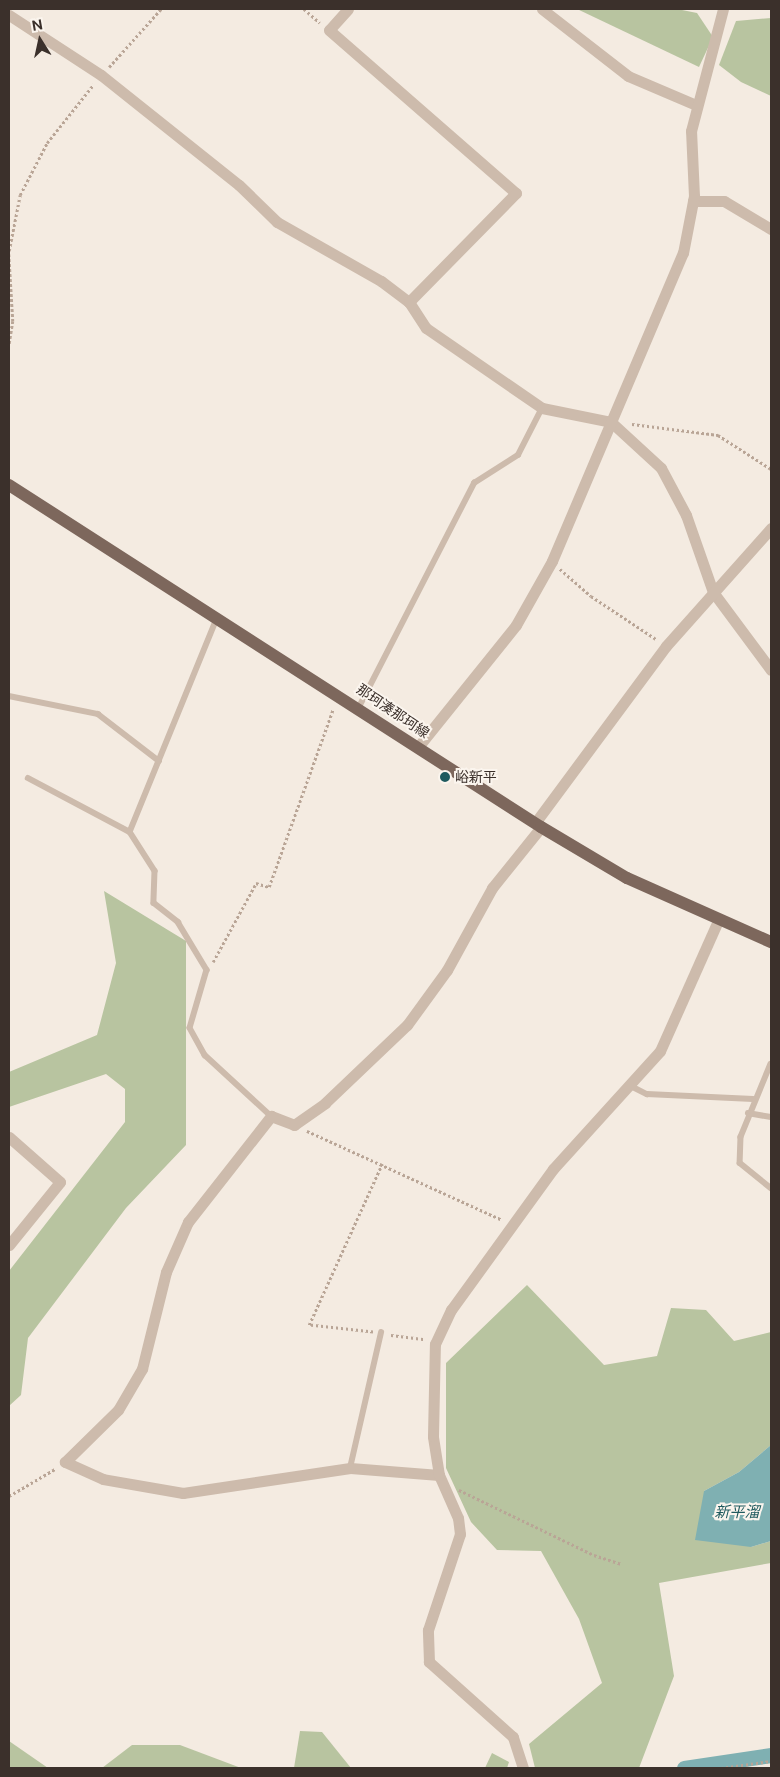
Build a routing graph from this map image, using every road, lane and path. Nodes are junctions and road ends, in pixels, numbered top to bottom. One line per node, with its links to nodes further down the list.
1 (161, 9): 8 (path)
2 (304, 9): 7 (path)
3 (348, 9): 7 (street)
4 (542, 9): 9 (street)
5 (723, 9): 9 (street)
6 (9, 15): 8 (street)
7 (329, 30): 13 (street)
8 (101, 75): 12 (path); 13 (street)
9 (696, 105): 10 (street)
10 (693, 201): 11 (street); 16 (street)
11 (771, 229)
12 (9, 253): 14 (path)
13 (409, 302): 15 (street)
14 (9, 345)
15 (542, 408): 16 (street); 27 (lane)
16 (611, 422): 17 (path); 20 (street); 21 (street)
17 (771, 469)
18 (9, 485): 22 (main road, 那珂湊那珂線)
19 (771, 528): 21 (street)
20 (552, 561): 23 (path); 28 (street)
21 (713, 592): 23 (street); 24 (street)
22 (218, 617): 25 (main road, 那珂湊那珂線); 29 (lane)
23 (666, 646): 31 (street)
24 (771, 670)
25 (338, 693): 27 (main road, 那珂湊那珂線); 35 (path)
26 (9, 696): 29 (lane)
27 (360, 707): 28 (main road, 那珂湊那珂線)
28 (418, 746): 31 (main road, 那珂湊那珂線)
29 (159, 761): 32 (lane)
30 (28, 778): 32 (lane)
31 (538, 825): 33 (main road, 那珂湊那珂線); 42 (street)
32 (130, 832): 35 (lane)
33 (718, 921): 34 (main road, 那珂湊那珂線); 37 (street)
34 (771, 942)
35 (205, 976): 40 (lane)
36 (771, 1064): 38 (lane)
37 (631, 1086): 38 (lane); 46 (street)
38 (753, 1099): 39 (lane)
39 (748, 1113): 41 (lane); 45 (lane)
40 (271, 1116): 42 (street); 50 (street)
41 (771, 1116)
42 (294, 1125): 44 (path)
43 (9, 1137): 47 (street)
44 (382, 1164): 46 (path); 48 (path)
45 (771, 1188)
46 (512, 1226): 49 (street)
47 (9, 1245)
48 (381, 1333): 49 (path); 51 (lane)
49 (437, 1340): 52 (street)
50 (65, 1462): 51 (street); 54 (path)
51 (350, 1468): 52 (street)
52 (439, 1475): 57 (street)
53 (458, 1490): 55 (path)
54 (9, 1496)
55 (622, 1564)
56 (771, 1760): 58 (path)
57 (523, 1768)
58 (721, 1768)

